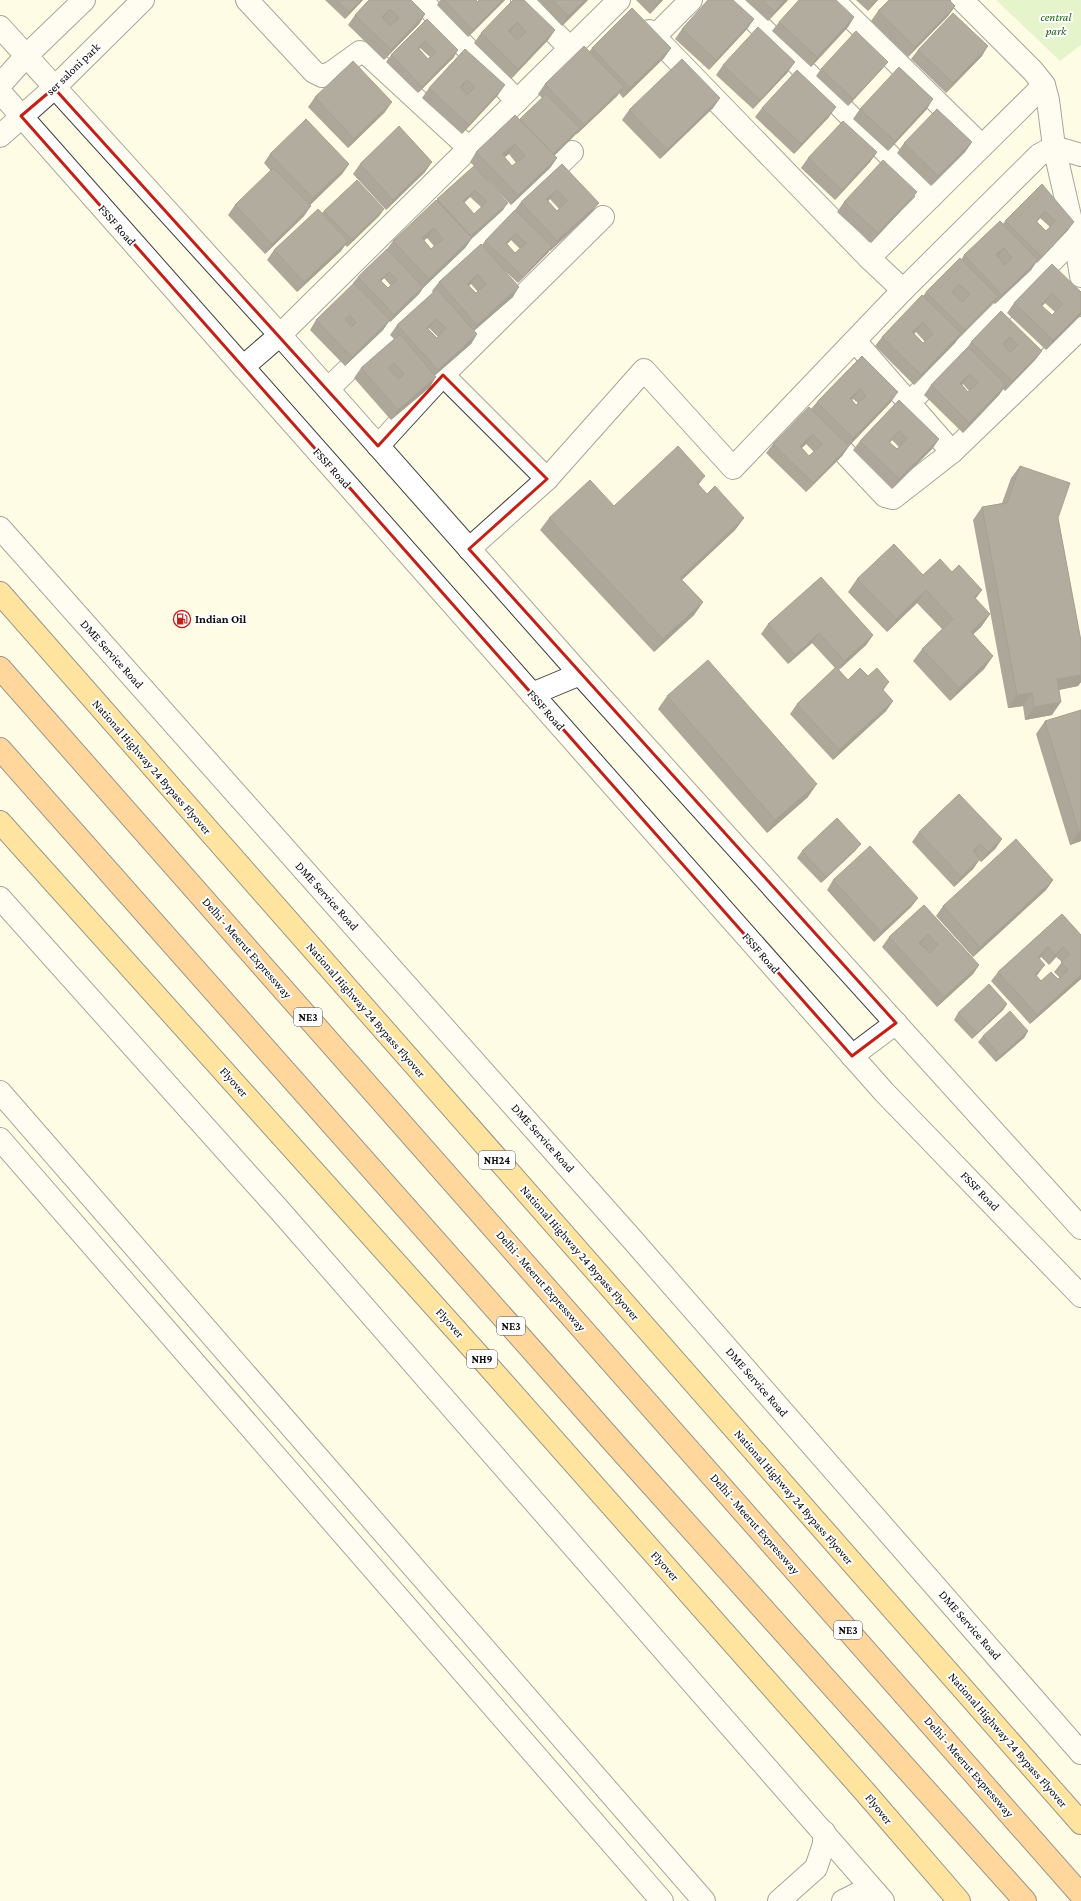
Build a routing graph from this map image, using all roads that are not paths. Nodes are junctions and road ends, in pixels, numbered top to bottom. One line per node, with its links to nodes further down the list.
1 (84, 0): 14 (street)
2 (143, 0): 17 (street, ser saloni park)
3 (247, 0): 24 (street)
4 (421, 0): 19 (street)
5 (522, 0): 13 (street)
6 (620, 0): 12 (street); 13 (street)
7 (691, 0): 12 (street)
8 (734, 0): 27 (street)
9 (833, 0): 22 (street)
10 (962, 0): 16 (street)
11 (0, 27): 14 (street)
12 (655, 36): 30 (street)
13 (571, 49): 19 (street)
14 (26, 56): 15 (street); 17 (street)
15 (0, 85)
16 (1044, 85): 22 (street); 23 (street)
17 (54, 88): 20 (street, ser saloni park); 34 (street)
18 (0, 92): 20 (street, FSSF Road)
19 (517, 101): 24 (street)
20 (21, 116): 21 (street, ser saloni park); 36 (street, FSSF Road)
21 (0, 136)
22 (982, 146): 27 (street)
23 (1054, 147): 26 (street); 29 (street); 32 (street)
24 (469, 148): 34 (street)
25 (572, 152): 38 (street)
26 (1081, 155)
27 (931, 197): 30 (street)
28 (602, 217): 37 (street)
29 (1075, 238): 31 (street); 40 (street)
30 (869, 258): 32 (street)
31 (1081, 276)
32 (902, 290): 35 (street)
33 (1081, 328): 42 (street)
34 (280, 335): 36 (street); 38 (street)
35 (855, 341): 39 (street); 40 (street)
36 (243, 367): 49 (street, FSSF Road)
37 (443, 375): 41 (street); 43 (street)
38 (328, 389): 41 (street)
39 (798, 402): 42 (street); 43 (street)
40 (909, 403): 42 (street)
41 (378, 446): 45 (street)
42 (952, 452)
43 (547, 479): 45 (street)
44 (0, 528): 61 (street, DME Service Road)
45 (469, 549): 48 (street)
46 (0, 593): 62 (highway, National Highway 24 Bypass Flyover / NH24)
47 (0, 668): 64 (highway, Delhi - Meerut Expressway / NE3)
48 (580, 674): 49 (street); 53 (street)
49 (532, 694): 54 (street, FSSF Road)
50 (0, 750): 71 (highway, NE3)
51 (0, 822): 70 (highway, Flyover / NH9)
52 (0, 898): 63 (street)
53 (896, 1023): 54 (street); 57 (street)
54 (852, 1056): 58 (street, FSSF Road)
55 (0, 1092): 59 (street)
56 (0, 1139): 60 (street)
57 (1081, 1228)
58 (1081, 1296)
59 (490, 1655): 60 (street); 67 (street)
60 (468, 1677): 66 (street)
61 (1081, 1753)
62 (1081, 1823)
63 (824, 1832): 65 (street); 68 (street)
64 (1081, 1895)
65 (880, 1897): 69 (street)
66 (662, 1901)
67 (704, 1901)
68 (779, 1901)
69 (842, 1901)
70 (958, 1901)
71 (1025, 1901)

